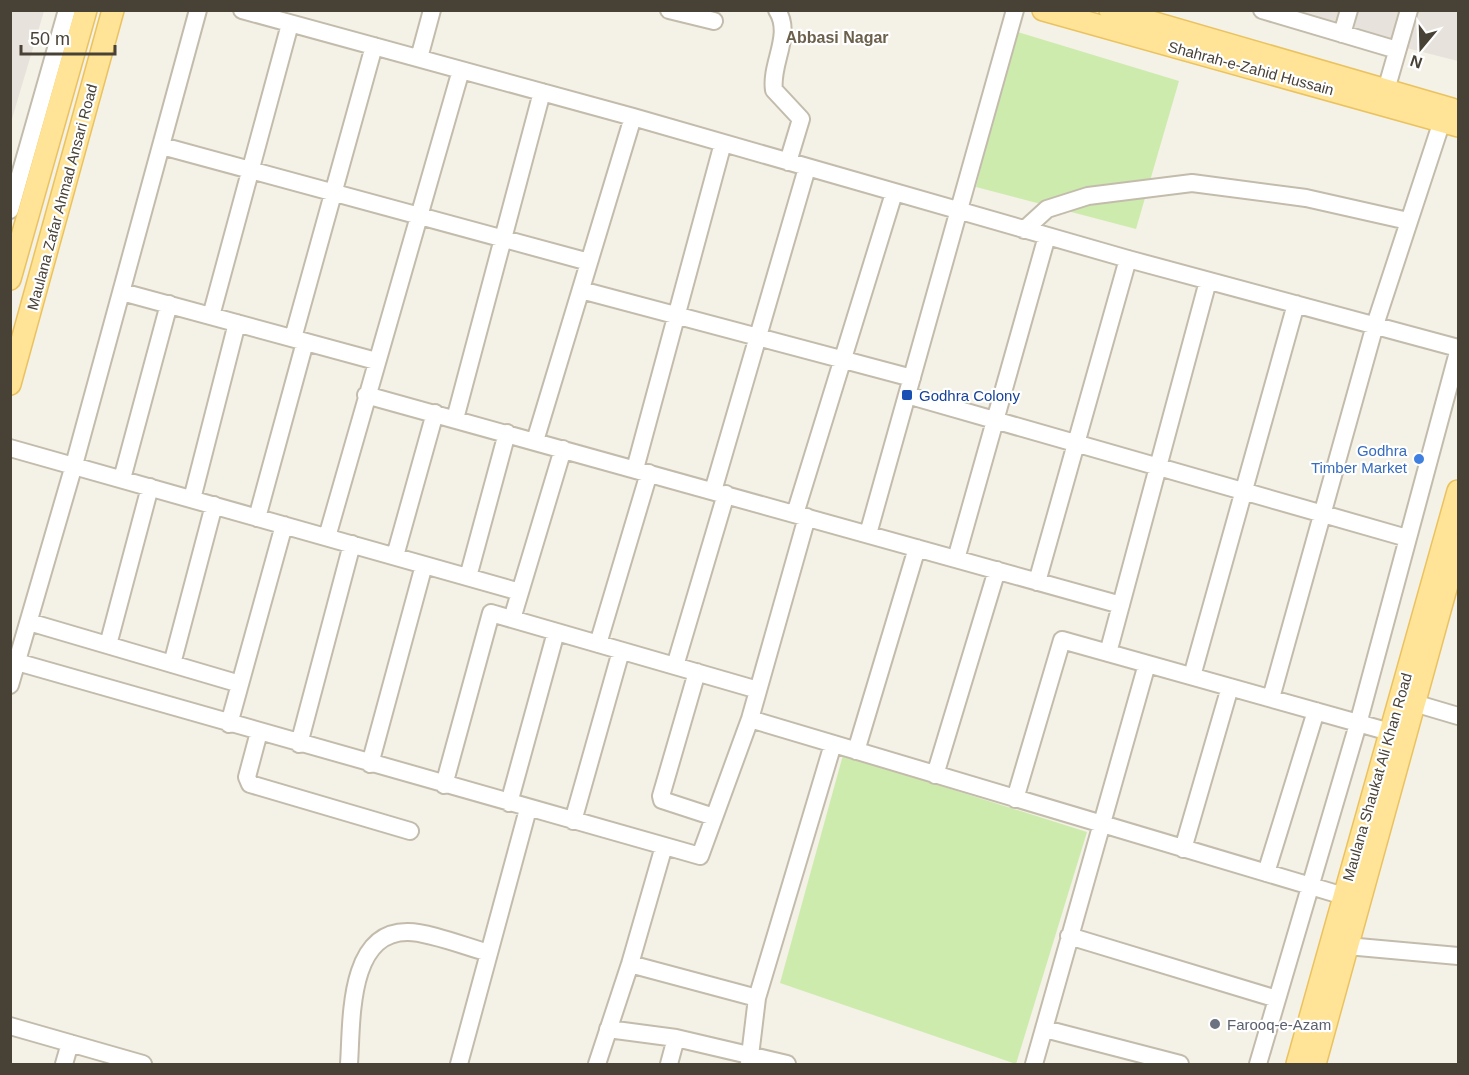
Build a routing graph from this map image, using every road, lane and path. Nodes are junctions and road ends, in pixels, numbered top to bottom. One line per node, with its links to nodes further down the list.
1 (67, 10): 35 (street)
2 (86, 10): 44 (main road, Maulana Zafar Ahmad Ansari Road)
3 (113, 10): 60 (main road, Maulana Zafar Ahmad Ansari Road)
4 (198, 10): 29 (street)
5 (242, 10): 18 (street)
6 (432, 10): 22 (street)
7 (669, 10): 17 (street)
8 (777, 10): 30 (street)
9 (1015, 10): 36 (street)
10 (1043, 10): 27 (main road, Shahrah-e-Zahid Hussain)
11 (1110, 10): 15 (main road, Shahrah-e-Zahid Hussain)
12 (1262, 10): 16 (street)
13 (1349, 10): 19 (street)
14 (1408, 10): 21 (street)
15 (1149, 16): 24 (main road, Shahrah-e-Zahid Hussain)
16 (1299, 16): 19 (street)
17 (714, 21)
18 (290, 24): 20 (street); 32 (street)
19 (1342, 34): 21 (street)
20 (374, 46): 22 (street); 33 (street)
21 (1397, 50): 24 (street)
22 (419, 58): 23 (street)
23 (461, 70): 25 (street); 37 (street)
24 (1386, 90): 27 (main road, Shahrah-e-Zahid Hussain)
25 (542, 92): 26 (street); 41 (street)
26 (633, 117): 28 (street); 43 (street)
27 (1453, 119): 38 (street)
28 (723, 143): 30 (street); 50 (street)
29 (162, 146): 32 (street); 47 (street)
30 (789, 162): 31 (street)
31 (807, 168): 34 (street); 54 (street)
32 (251, 170): 33 (street); 51 (street)
33 (333, 193): 37 (street); 55 (street)
34 (894, 193): 36 (street); 57 (street)
35 (10, 210)
36 (959, 211): 39 (street); 59 (street)
37 (418, 216): 41 (street); 58 (street)
38 (1408, 220): 39 (street); 53 (street)
39 (1024, 230): 40 (street)
40 (1047, 236): 42 (street); 65 (street)
41 (503, 239): 43 (street); 64 (street)
42 (1128, 259): 45 (street); 68 (street)
43 (589, 262): 46 (street)
44 (10, 279)
45 (1208, 281): 49 (street); 72 (street)
46 (580, 290): 50 (street); 67 (street)
47 (122, 292): 48 (street); 71 (street)
48 (169, 304): 51 (street); 74 (street)
49 (1296, 304): 53 (street); 76 (street)
50 (676, 315): 54 (street); 73 (street)
51 (211, 316): 52 (street)
52 (237, 323): 55 (street); 79 (street)
53 (1375, 324): 56 (street); 81 (street)
54 (758, 337): 57 (street); 78 (street)
55 (299, 340): 58 (street); 83 (street)
56 (1458, 350): 87 (street)
57 (843, 359): 59 (street); 82 (street)
58 (376, 361): 61 (street)
59 (912, 378): 62 (street)
60 (10, 384)
61 (366, 395): 63 (street); 86 (street)
62 (906, 395): 65 (street); 85 (street)
63 (435, 413): 64 (street); 91 (street)
64 (455, 419): 66 (street)
65 (995, 420): 68 (street); 92 (street)
66 (507, 433): 67 (street); 95 (street)
67 (535, 441): 70 (street)
68 (1076, 443): 72 (street); 96 (street)
69 (10, 447): 71 (street)
70 (563, 449): 73 (street); 97 (street)
71 (74, 465): 74 (street); 100 (street)
72 (1158, 467): 76 (street); 98 (street)
73 (642, 471): 78 (street); 102 (street)
74 (122, 479): 75 (street)
75 (150, 487): 79 (street); 103 (street)
76 (1244, 491): 81 (street); 111 (street)
77 (1458, 491): 124 (main road, Maulana Shaukat Ali Khan Road)
78 (719, 493): 82 (street); 109 (street)
79 (192, 499): 80 (street)
80 (214, 505): 83 (street); 107 (street)
81 (1323, 513): 87 (street); 116 (street)
82 (801, 515): 85 (street); 115 (street)
83 (257, 518): 84 (street)
84 (284, 525): 86 (street); 112 (street)
85 (868, 534): 90 (street)
86 (327, 537): 88 (street)
87 (1407, 538): 122 (street)
88 (352, 544): 91 (street); 125 (street)
89 (1458, 545): 117 (main road, Maulana Shaukat Ali Khan Road)
90 (917, 548): 92 (street); 127 (street)
91 (395, 556): 93 (street)
92 (956, 558): 94 (street)
93 (424, 564): 95 (street); 128 (street)
94 (997, 570): 96 (street); 129 (street)
95 (468, 577): 97 (street)
96 (1037, 582): 98 (street)
97 (520, 592): 99 (street)
98 (1121, 605): 105 (street)
99 (512, 619): 101 (street); 130 (street)
100 (29, 622): 103 (street); 106 (street)
101 (556, 632): 102 (street); 132 (street)
102 (598, 644): 104 (street)
103 (108, 645): 107 (street)
104 (621, 651): 109 (street); 135 (street)
105 (1108, 652): 108 (street); 131 (street)
106 (17, 662): 113 (street); 121 (street)
107 (172, 664): 112 (street)
108 (1147, 664): 111 (street); 136 (street)
109 (675, 666): 110 (street)
110 (697, 672): 115 (street); 134 (street)
111 (1192, 676): 114 (street)
112 (240, 684): 121 (street)
113 (10, 685)
114 (1230, 687): 116 (street); 139 (street)
115 (758, 690): 120 (street)
116 (1271, 699): 118 (street)
117 (1414, 703): 119 (street); 144 (main road, Maulana Shaukat Ali Khan Road)
118 (1316, 711): 122 (street); 140 (street)
119 (1458, 716)
120 (750, 719): 126 (street); 134 (street)
121 (229, 724): 123 (street)
122 (1358, 724): 124 (street); 141 (street)
123 (259, 732): 125 (street); 137 (street)
124 (1390, 732): 142 (main road, Maulana Shaukat Ali Khan Road)
125 (299, 744): 128 (street)
126 (833, 744): 127 (street); 148 (street)
127 (856, 751): 129 (street)
128 (370, 764): 130 (street)
129 (935, 775): 131 (street)
130 (444, 785): 132 (street)
131 (1015, 799): 136 (street)
132 (508, 803): 133 (street)
133 (528, 808): 135 (street); 145 (street)
134 (714, 817): 138 (street)
135 (573, 821): 138 (street)
136 (1102, 825): 139 (street); 143 (street)
137 (410, 831)
138 (664, 846): 147 (street)
139 (1183, 849): 140 (street)
140 (1266, 873): 141 (street)
141 (1310, 886): 142 (street); 149 (street)
142 (1344, 896): 166 (main road, Maulana Shaukat Ali Khan Road)
143 (1069, 936): 149 (street); 152 (street)
144 (1347, 946): 146 (street); 167 (main road, Maulana Shaukat Ali Khan Road)
145 (489, 953): 159 (street); 160 (street)
146 (1458, 956)
147 (630, 964): 148 (street); 151 (street)
148 (757, 998): 155 (street)
149 (1277, 999): 165 (street)
150 (10, 1026): 154 (street)
151 (608, 1029): 153 (street); 161 (street)
152 (1045, 1029): 156 (street); 164 (street)
153 (676, 1038): 155 (street); 162 (street)
154 (70, 1043): 157 (street); 158 (street)
155 (750, 1060): 163 (street)
156 (1170, 1063)
157 (140, 1064)
158 (64, 1065)
159 (349, 1065)
160 (459, 1065)
161 (597, 1065)
162 (669, 1065)
163 (787, 1065)
164 (1034, 1065)
165 (1258, 1065)
166 (1297, 1065)
167 (1315, 1065)

